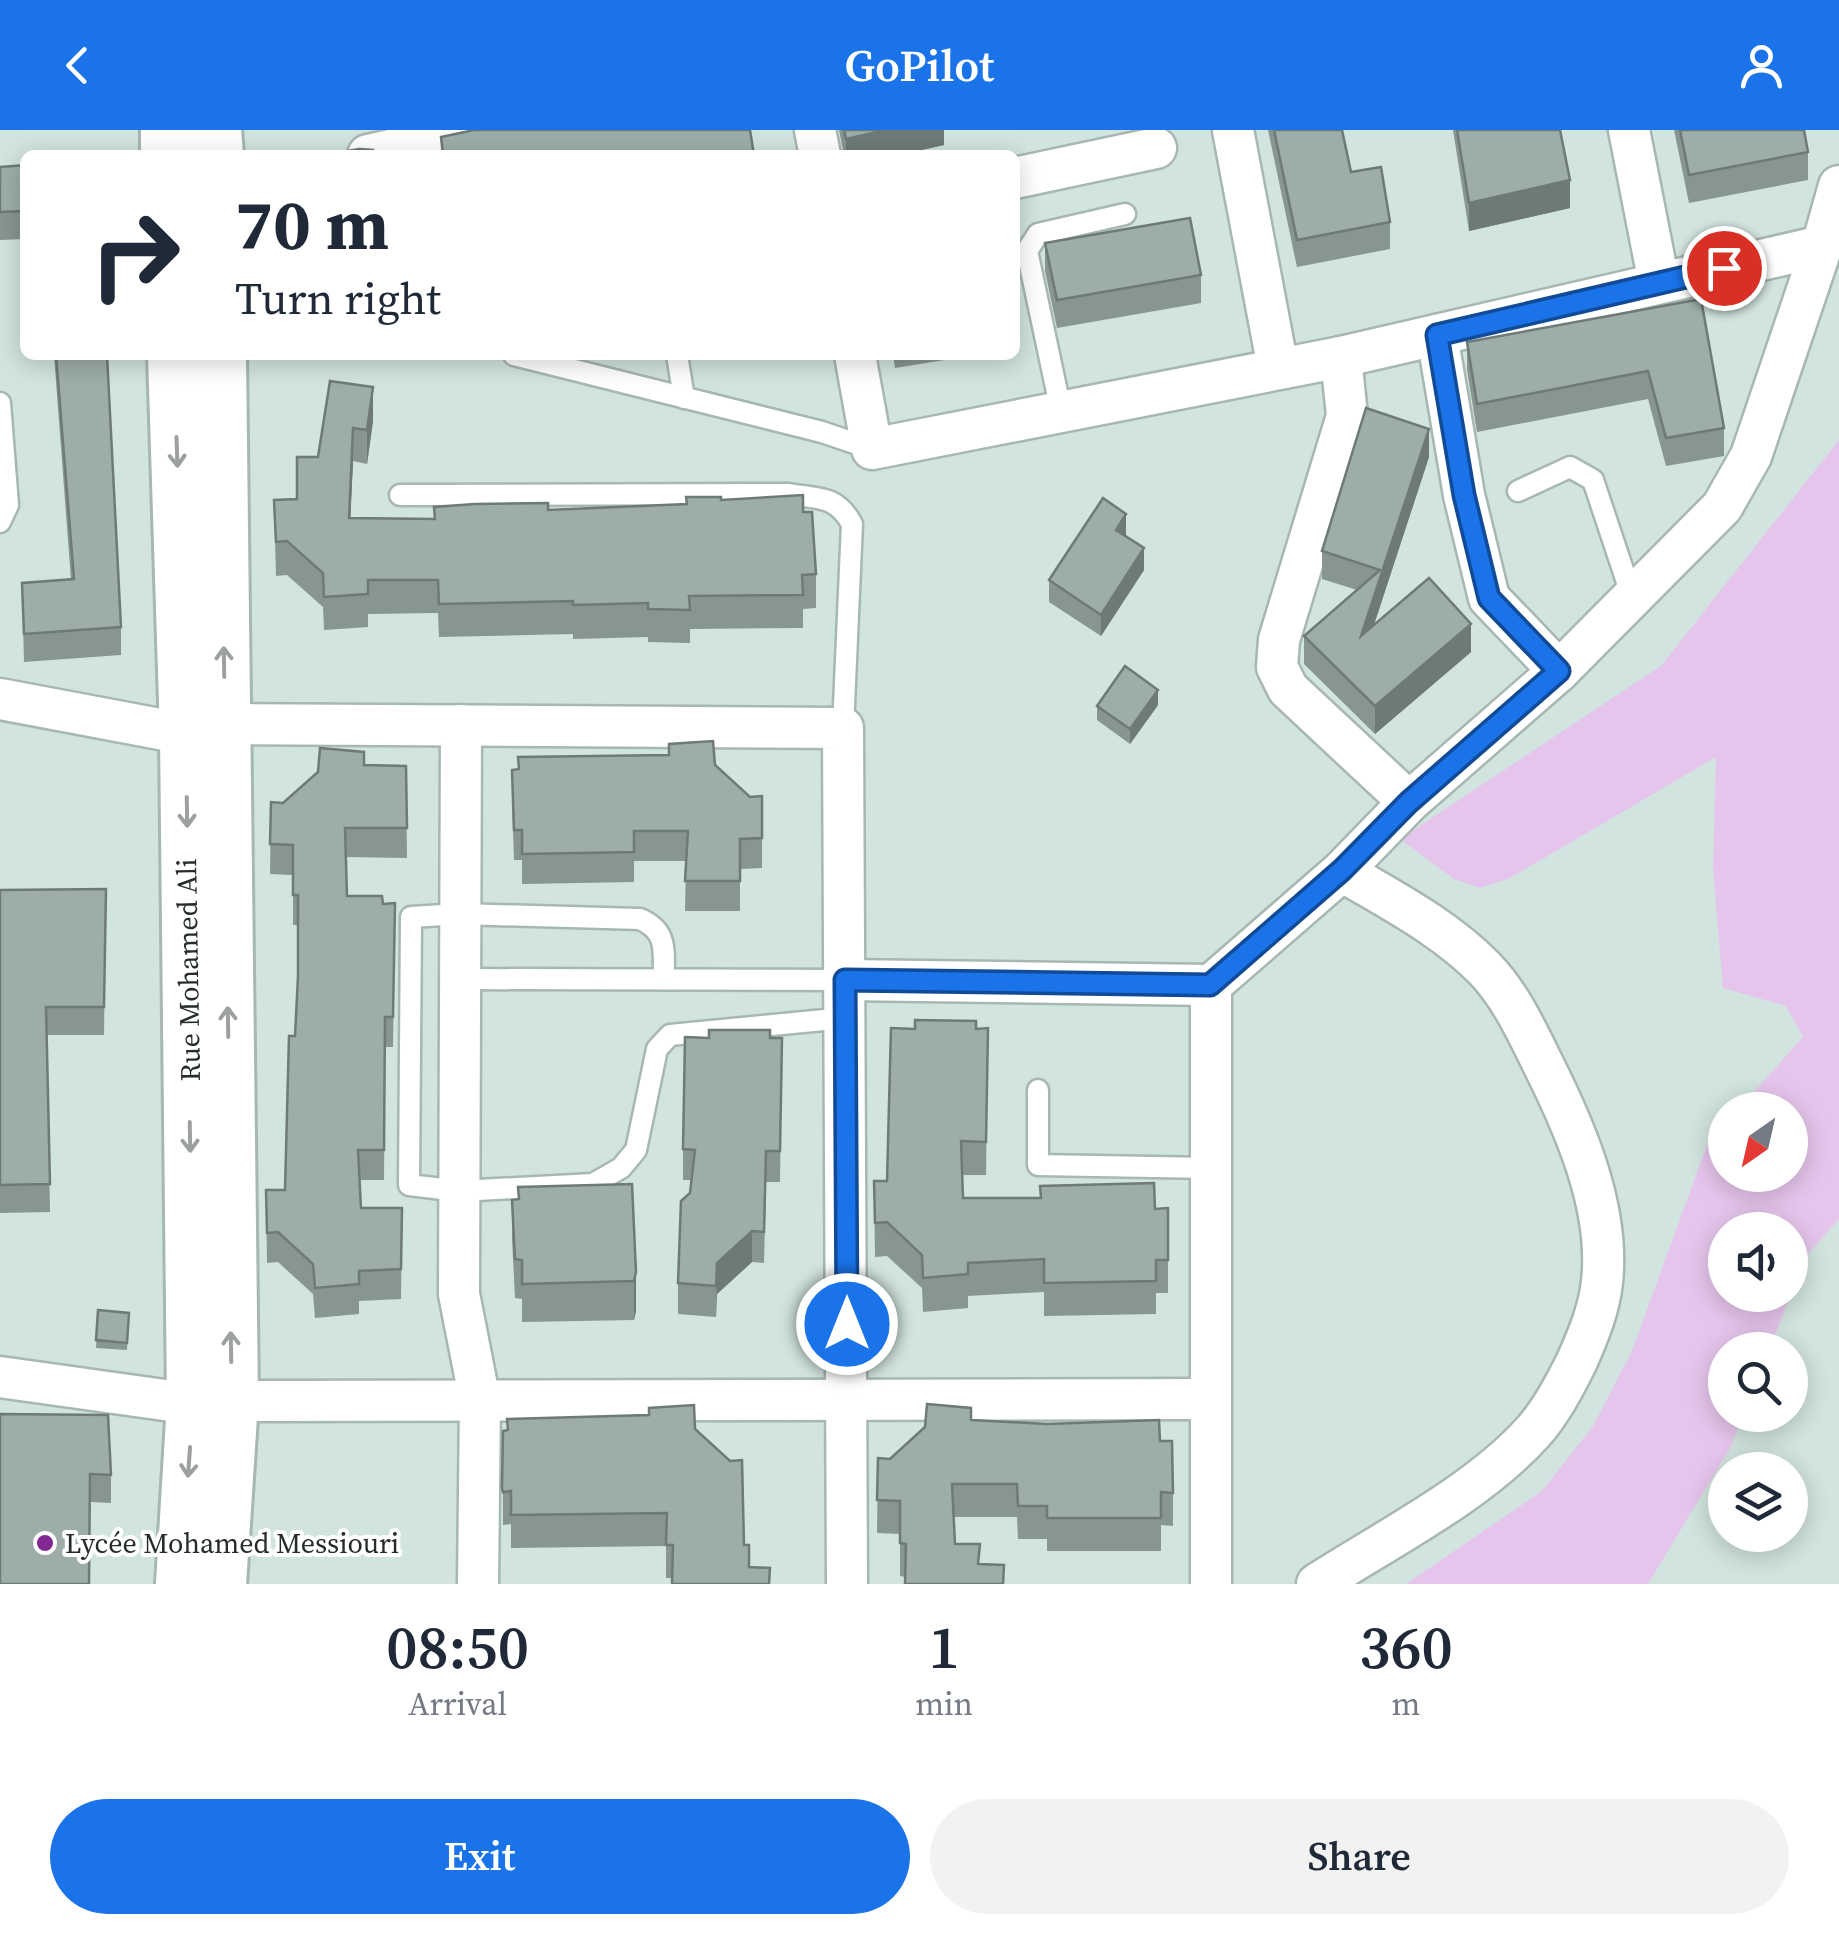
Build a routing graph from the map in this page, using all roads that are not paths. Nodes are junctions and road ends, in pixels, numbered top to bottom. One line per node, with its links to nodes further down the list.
1 (481, 130): 5 (street)
2 (1233, 130): 18 (street)
3 (1629, 130): 10 (street)
4 (1156, 148): 6 (street)
5 (391, 150)
6 (1020, 177)
7 (1839, 186): 9 (street)
8 (1125, 214): 21 (lane)
9 (1822, 246): 10 (street); 26 (street)
10 (1659, 283): 11 (street)
11 (1437, 335): 12 (street); 27 (street)
12 (1342, 357): 18 (street); 32 (street)
13 (174, 360): 31 (street, Rue Mohamed Ali, one-way to 31)
14 (220, 360): 31 (street, one-way to 14)
15 (534, 360): 19 (lane)
16 (678, 360): 19 (lane)
17 (857, 360): 22 (street)
18 (1278, 368): 21 (street)
19 (684, 398): 22 (lane)
20 (0, 403): 25 (lane)
21 (1061, 411): 22 (street)
22 (872, 449)
23 (1518, 491): 26 (lane)
24 (400, 495): 30 (lane)
25 (0, 522)
26 (1632, 597): 27 (street)
27 (1559, 671): 32 (street)
28 (0, 699): 31 (street)
29 (461, 726): 30 (street); 31 (street); 34 (street)
30 (843, 728): 38 (street)
31 (205, 729): 46 (street, Rue Mohamed Ali)
32 (1409, 802): 33 (street)
33 (1342, 870): 37 (street); 52 (street)
34 (460, 914): 35 (street); 36 (lane); 41 (lane)
35 (460, 979): 36 (lane); 41 (street)
36 (664, 980): 38 (lane)
37 (1210, 985): 38 (street); 40 (street)
38 (845, 999): 41 (lane); 45 (street)
39 (1038, 1090): 40 (lane)
40 (1210, 1168): 43 (street)
41 (459, 1191): 44 (street)
42 (0, 1377): 46 (street)
43 (1211, 1399): 45 (street); 51 (street)
44 (480, 1400): 45 (street); 46 (street); 49 (street)
45 (848, 1400): 50 (street)
46 (212, 1403): 47 (street, Rue Mohamed Ali, one-way to 47); 48 (street)
47 (182, 1584)
48 (220, 1584)
49 (478, 1584)
50 (846, 1584)
51 (1210, 1584)
52 (1316, 1584)

